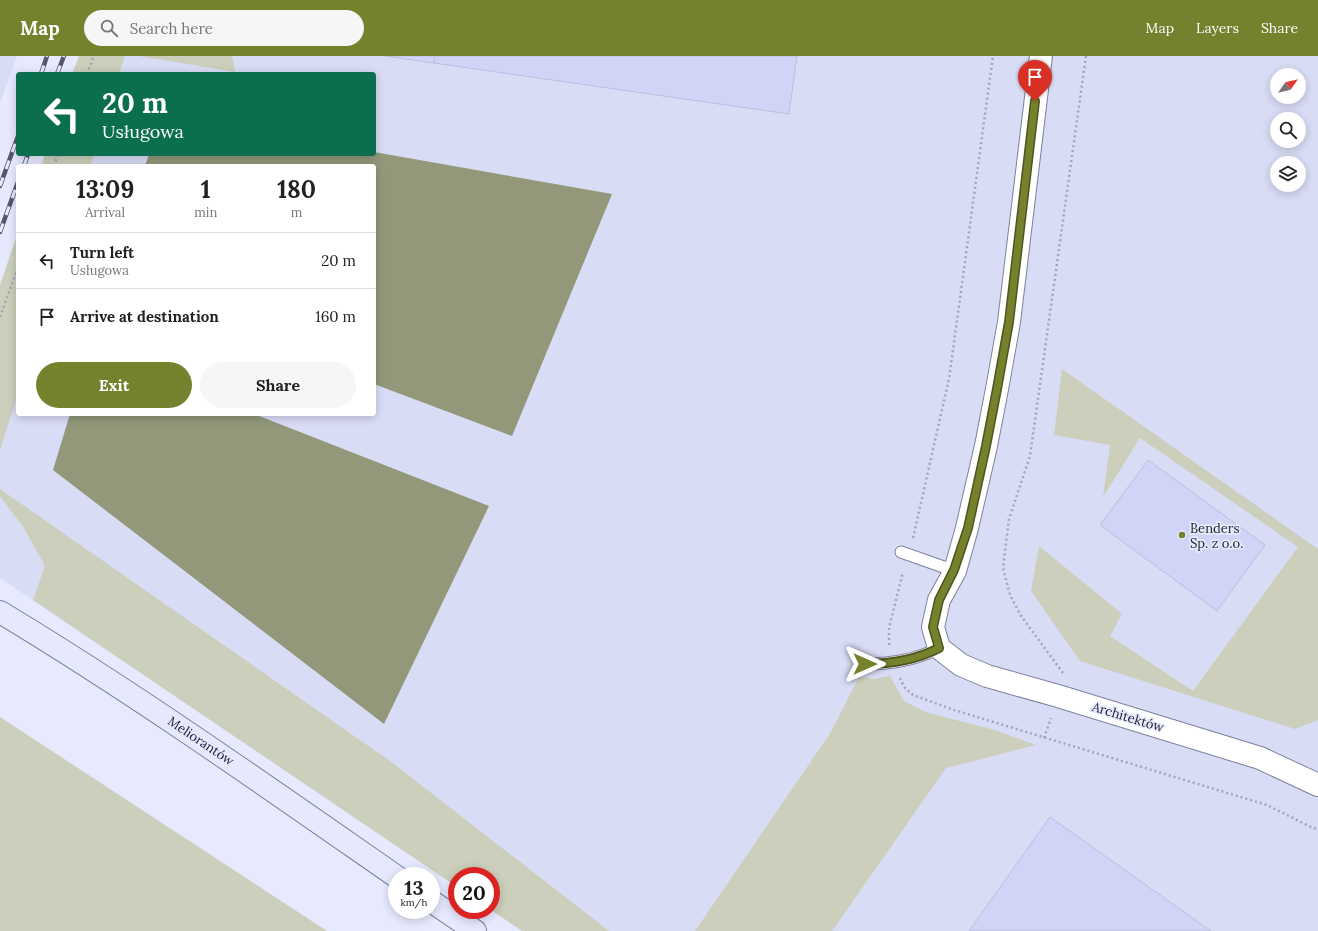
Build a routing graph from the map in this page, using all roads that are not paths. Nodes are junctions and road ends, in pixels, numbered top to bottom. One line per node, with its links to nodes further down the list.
1 (1041, 56): 3 (street)
2 (905, 554): 3 (lane)
3 (954, 570): 5 (street)
4 (0, 612): 8 (main road, Meliorantów)
5 (939, 648): 6 (lane); 7 (street, Architektów)
6 (865, 664)
7 (1318, 785)
8 (388, 871)
9 (440, 906): 10 (main road)
10 (475, 931)

